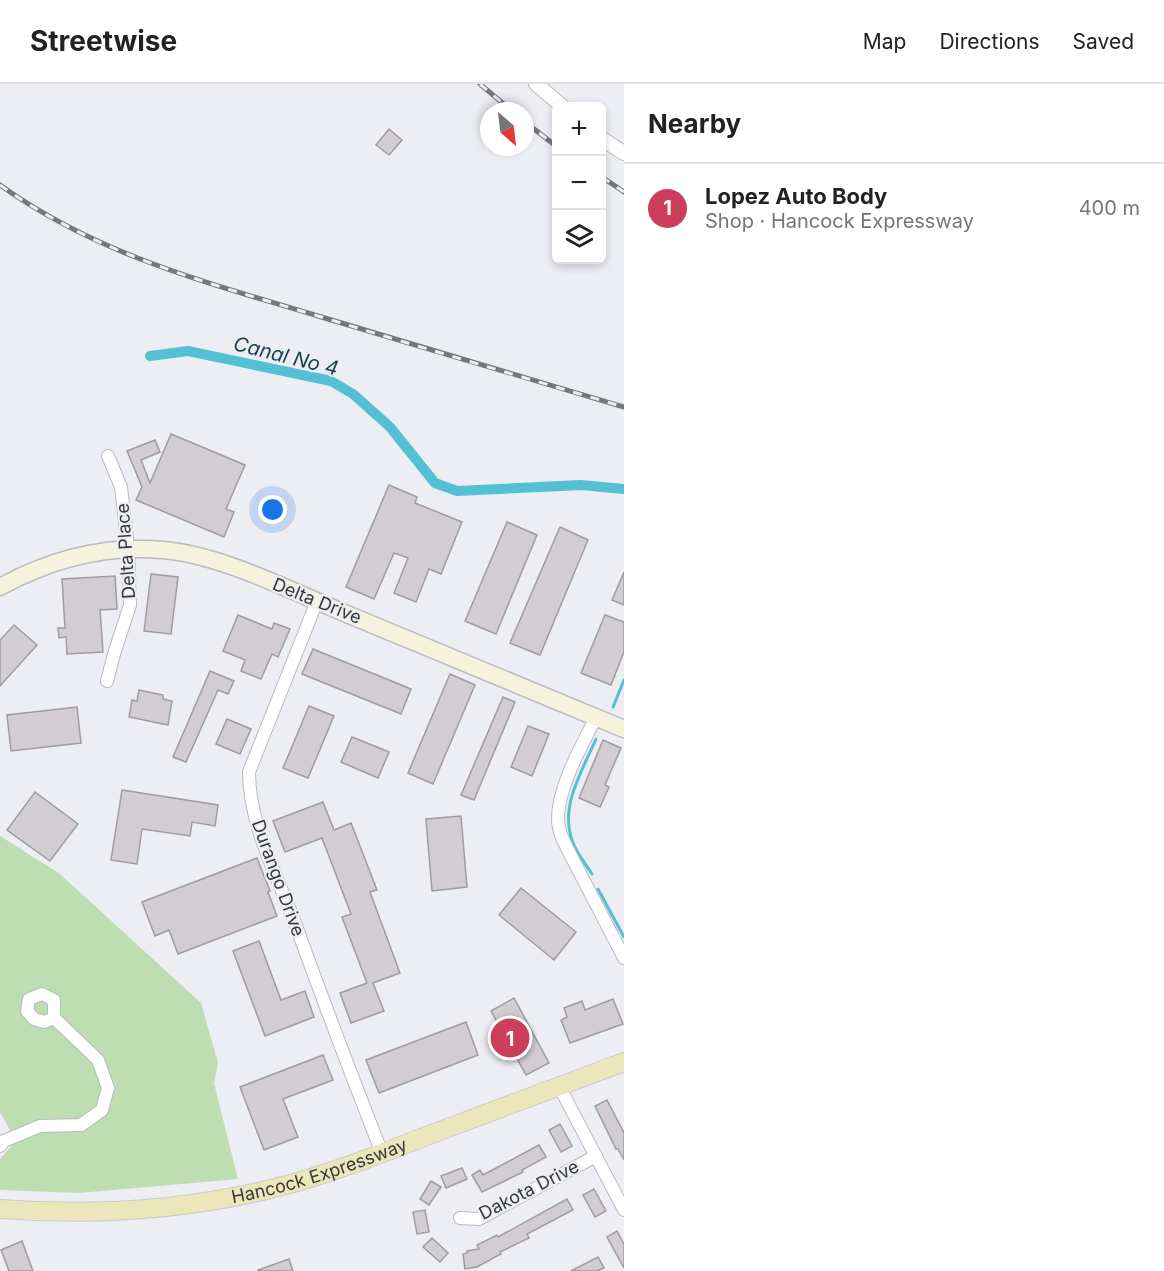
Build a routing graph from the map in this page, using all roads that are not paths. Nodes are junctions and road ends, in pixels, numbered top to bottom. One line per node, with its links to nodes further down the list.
1 (536, 84): 2 (street)
2 (557, 102)
3 (606, 142): 4 (street)
4 (624, 153)
5 (108, 456): 6 (street, Delta Place)
6 (128, 548): 7 (main road, Delta Drive); 8 (main road, Delta Drive); 9 (street, Delta Place)
7 (0, 587)
8 (317, 601): 10 (main road, Delta Drive); 17 (street, Durango Drive)
9 (107, 681)
10 (596, 717): 11 (main road, Delta Drive); 12 (street)
11 (624, 729)
12 (624, 958)
13 (54, 1018): 16 (street)
14 (624, 1062): 15 (main road, Hancock Expressway)
15 (559, 1086): 17 (main road, Hancock Expressway); 18 (street)
16 (0, 1146)
17 (382, 1153): 19 (main road, Hancock Expressway)
18 (596, 1156): 20 (street); 21 (street, Dakota Drive)
19 (0, 1209)
20 (624, 1210)
21 (460, 1218)

